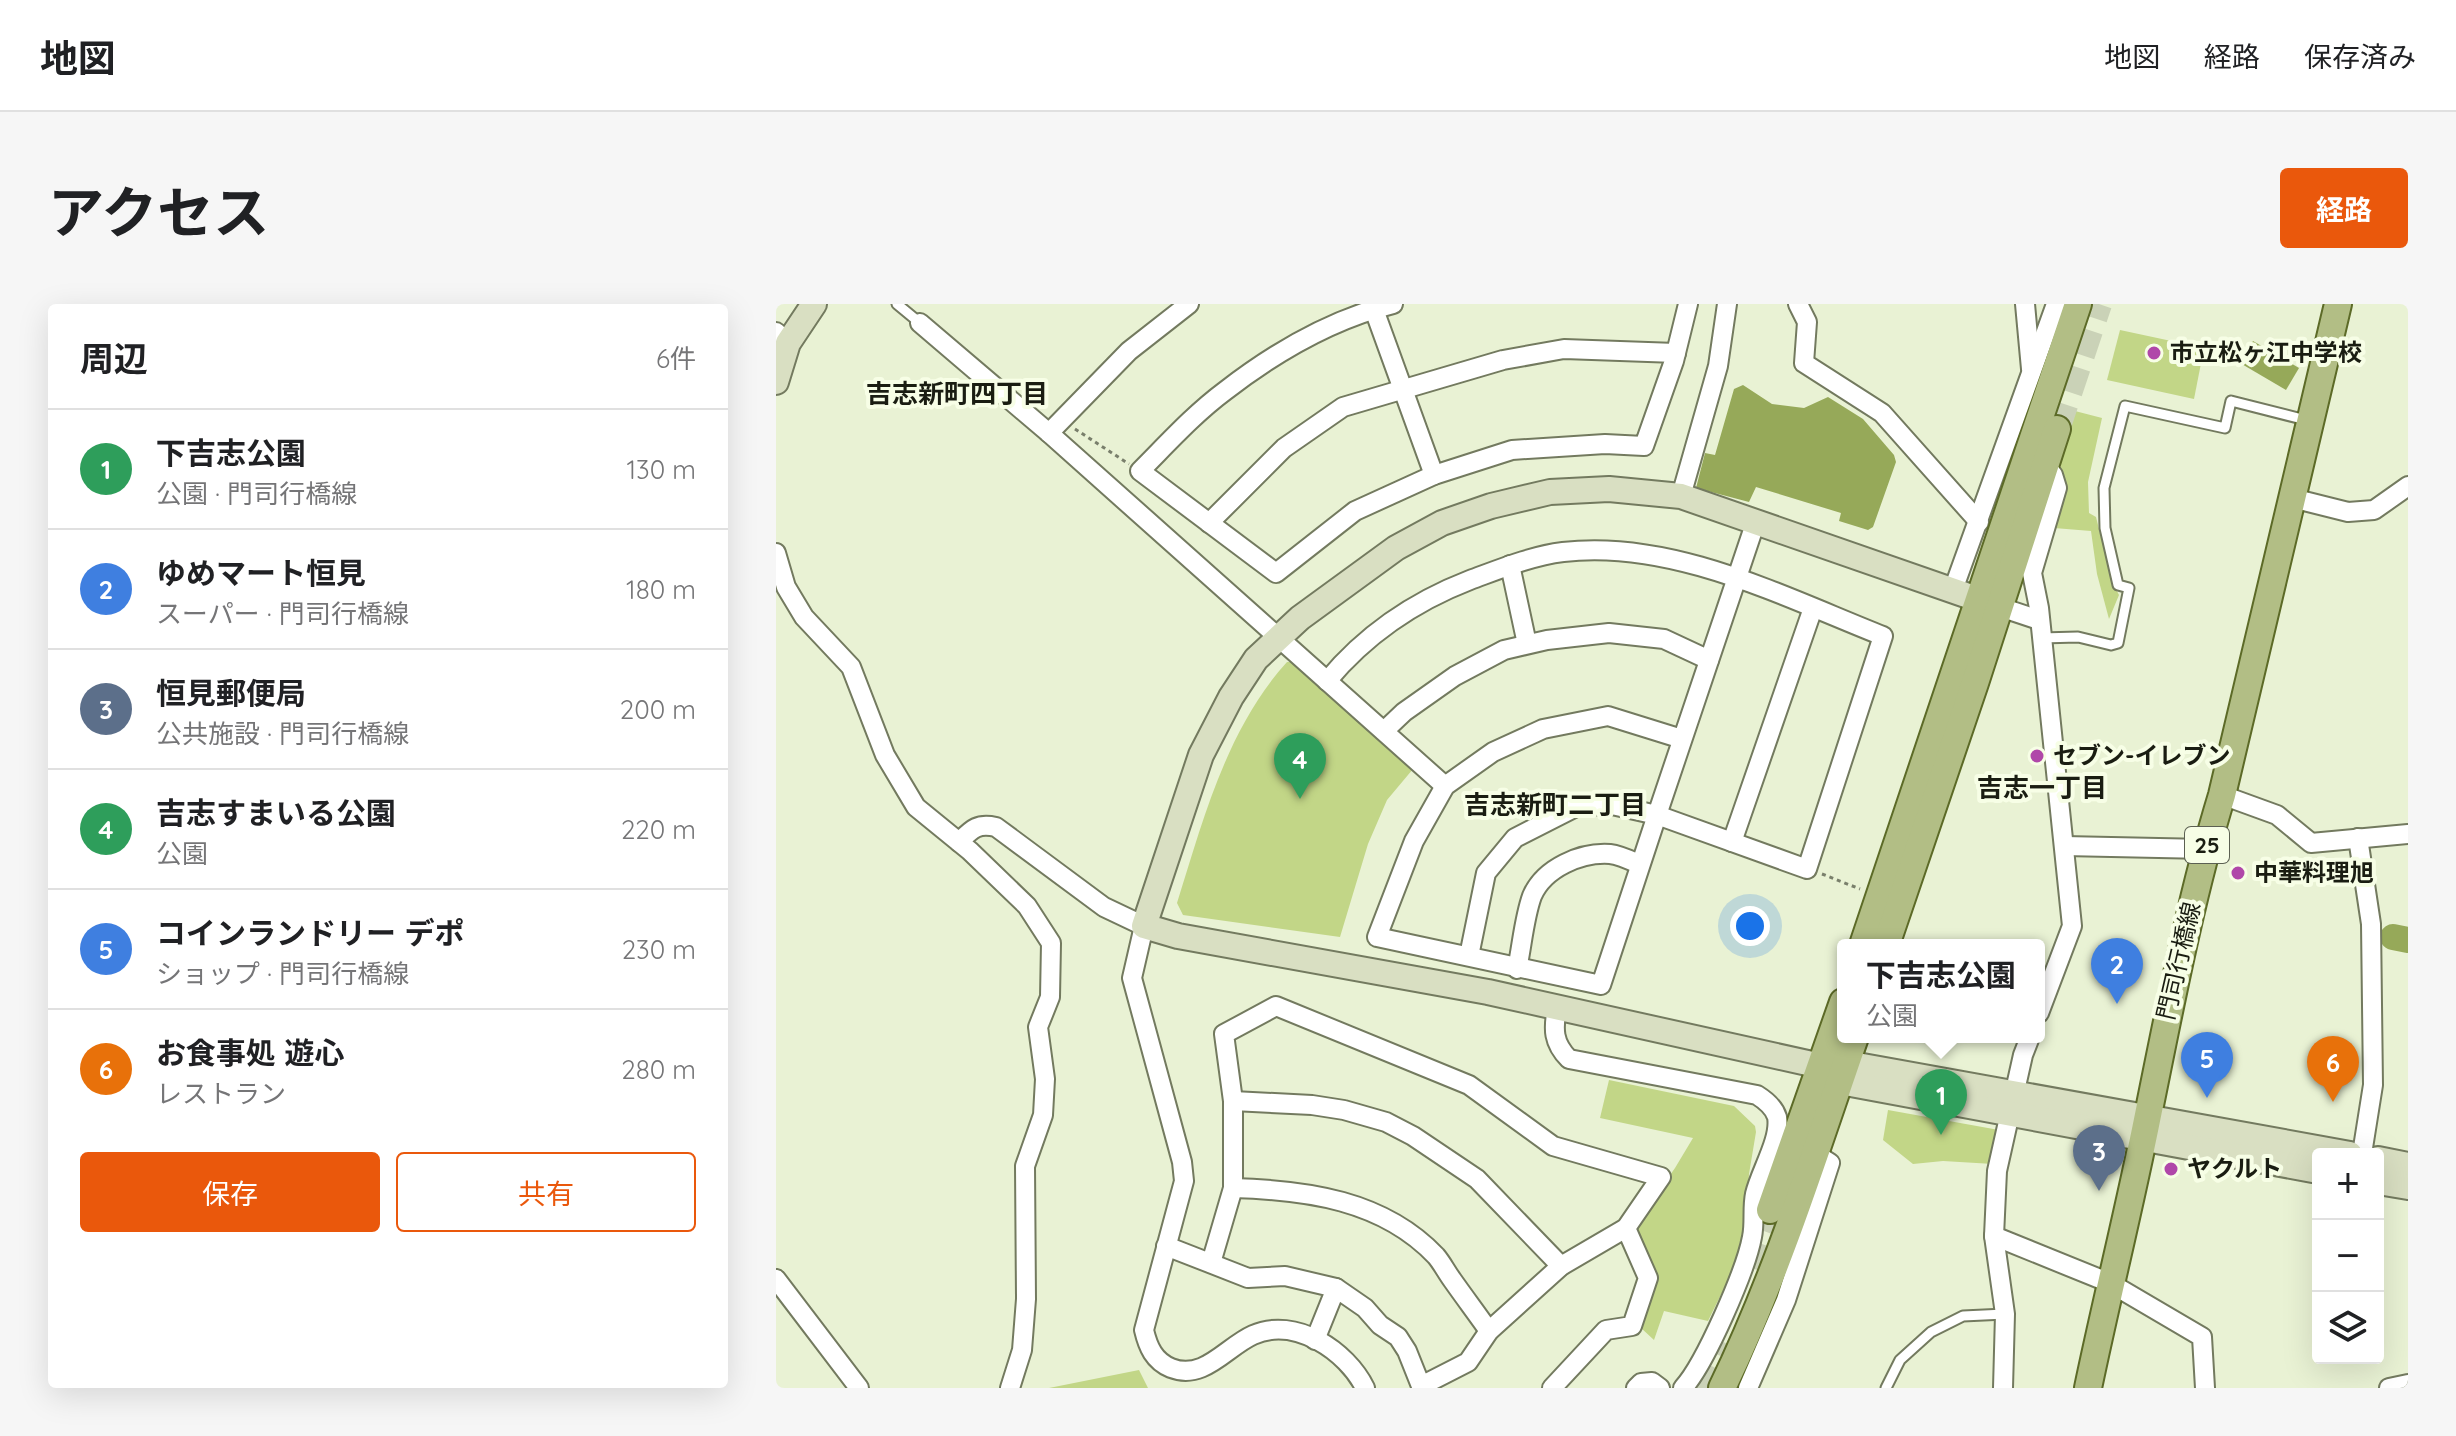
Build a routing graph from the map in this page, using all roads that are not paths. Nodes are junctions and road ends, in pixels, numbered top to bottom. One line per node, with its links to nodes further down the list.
1 (814, 304): 14 (street)
2 (897, 304): 13 (lane)
3 (1189, 304): 20 (street)
4 (1393, 304): 12 (street)
5 (1688, 304): 15 (street)
6 (1727, 304): 25 (street)
7 (1798, 304): 28 (street)
8 (2025, 304): 16 (street)
9 (2056, 304): 16 (street)
10 (2078, 304): 34 (main road)
11 (2338, 304): 19 (main road, 門司行橋線 / 25)
12 (1373, 306): 18 (street); 29 (street)
13 (920, 323): 20 (street)
14 (782, 337): 17 (street)
15 (1676, 353): 18 (street); 23 (street)
16 (2031, 374): 28 (street)
17 (776, 382)
18 (1403, 388): 23 (street); 29 (street)
19 (2310, 421): 26 (main road, 門司行橋線 / 25); 36 (lane)
20 (1055, 427): 37 (street)
21 (2057, 429): 22 (main road)
22 (2044, 463): 34 (main road); 36 (street)
23 (1434, 475): 29 (street)
24 (2408, 486): 26 (street)
25 (1681, 496): 27 (street); 37 (street)
26 (2292, 498): 44 (main road, 門司行橋線 / 25)
27 (1756, 521): 32 (street); 33 (street)
28 (1979, 522): 33 (street)
29 (1209, 523)
30 (776, 553): 48 (street)
31 (1510, 565): 32 (street); 38 (street); 40 (street)
32 (1737, 580): 35 (street); 39 (street)
33 (1953, 590): 34 (street)
34 (1989, 603): 36 (street); 54 (main road); 55 (main road)
35 (1813, 608): 49 (street); 49 (street)
36 (2040, 629): 50 (street)
37 (1279, 638): 40 (street); 53 (street)
38 (1527, 644): 39 (street); 41 (street)
39 (1709, 660): 42 (street)
40 (1327, 681): 41 (street)
41 (1384, 731): 43 (street)
42 (1682, 739): 43 (street); 45 (street)
43 (1445, 786): 56 (street)
44 (2222, 795): 47 (street); 51 (main road, 門司行橋線 / 25)
45 (1657, 815): 49 (street); 52 (street); 56 (street)
46 (2408, 834): 47 (street)
47 (2358, 838): 67 (street)
48 (959, 842): 53 (street); 91 (street)
49 (1732, 842)
50 (2064, 846): 51 (street); 58 (street)
51 (2206, 849): 66 (main road, 門司行橋線 / 25)
52 (1639, 864): 57 (street); 57 (street)
53 (1144, 926): 59 (street); 79 (street)
54 (1865, 939)
55 (1888, 939)
56 (1469, 956): 57 (street)
57 (1517, 969)
58 (2045, 997)
59 (1557, 1008): 63 (street); 96 (street)
60 (1838, 1043): 63 (main road)
61 (1851, 1043): 63 (main road)
62 (2028, 1043): 65 (street)
63 (1835, 1070): 65 (street); 69 (main road); 76 (main road)
64 (1233, 1101): 75 (street); 77 (street); 81 (street)
65 (2012, 1104): 66 (street); 78 (street)
66 (2146, 1128): 68 (street); 72 (street); 83 (main road, 門司行橋線 / 25)
67 (2363, 1148)
68 (2312, 1149)
69 (1816, 1154): 97 (main road); 98 (street)
70 (2384, 1160): 71 (street)
71 (2408, 1165)
72 (2312, 1170)
73 (2384, 1183): 74 (street)
74 (2408, 1187)
75 (1233, 1188): 80 (street); 86 (street)
76 (1770, 1210)
77 (1626, 1228): 81 (street); 93 (street)
78 (1994, 1236): 83 (street); 85 (street)
79 (1166, 1246): 80 (street); 87 (street)
80 (1211, 1263): 84 (street)
81 (1561, 1266): 86 (street)
82 (776, 1279): 90 (street)
83 (2110, 1283): 101 (main road, 門司行橋線 / 25); 102 (street)
84 (1336, 1288): 87 (street); 89 (street)
85 (2005, 1314): 99 (lane); 100 (street)
86 (1489, 1331): 89 (street)
87 (1315, 1340): 92 (street)
88 (2408, 1384): 103 (street)
89 (1422, 1387)
90 (859, 1388)
91 (1010, 1388)
92 (1365, 1388)
93 (1552, 1388)
94 (1636, 1388): 95 (street)
95 (1660, 1388)
96 (1683, 1388)
97 (1722, 1388)
98 (1748, 1388)
99 (1886, 1388)
100 (2003, 1388)
101 (2088, 1388)
102 (2205, 1388)
103 (2389, 1388)

